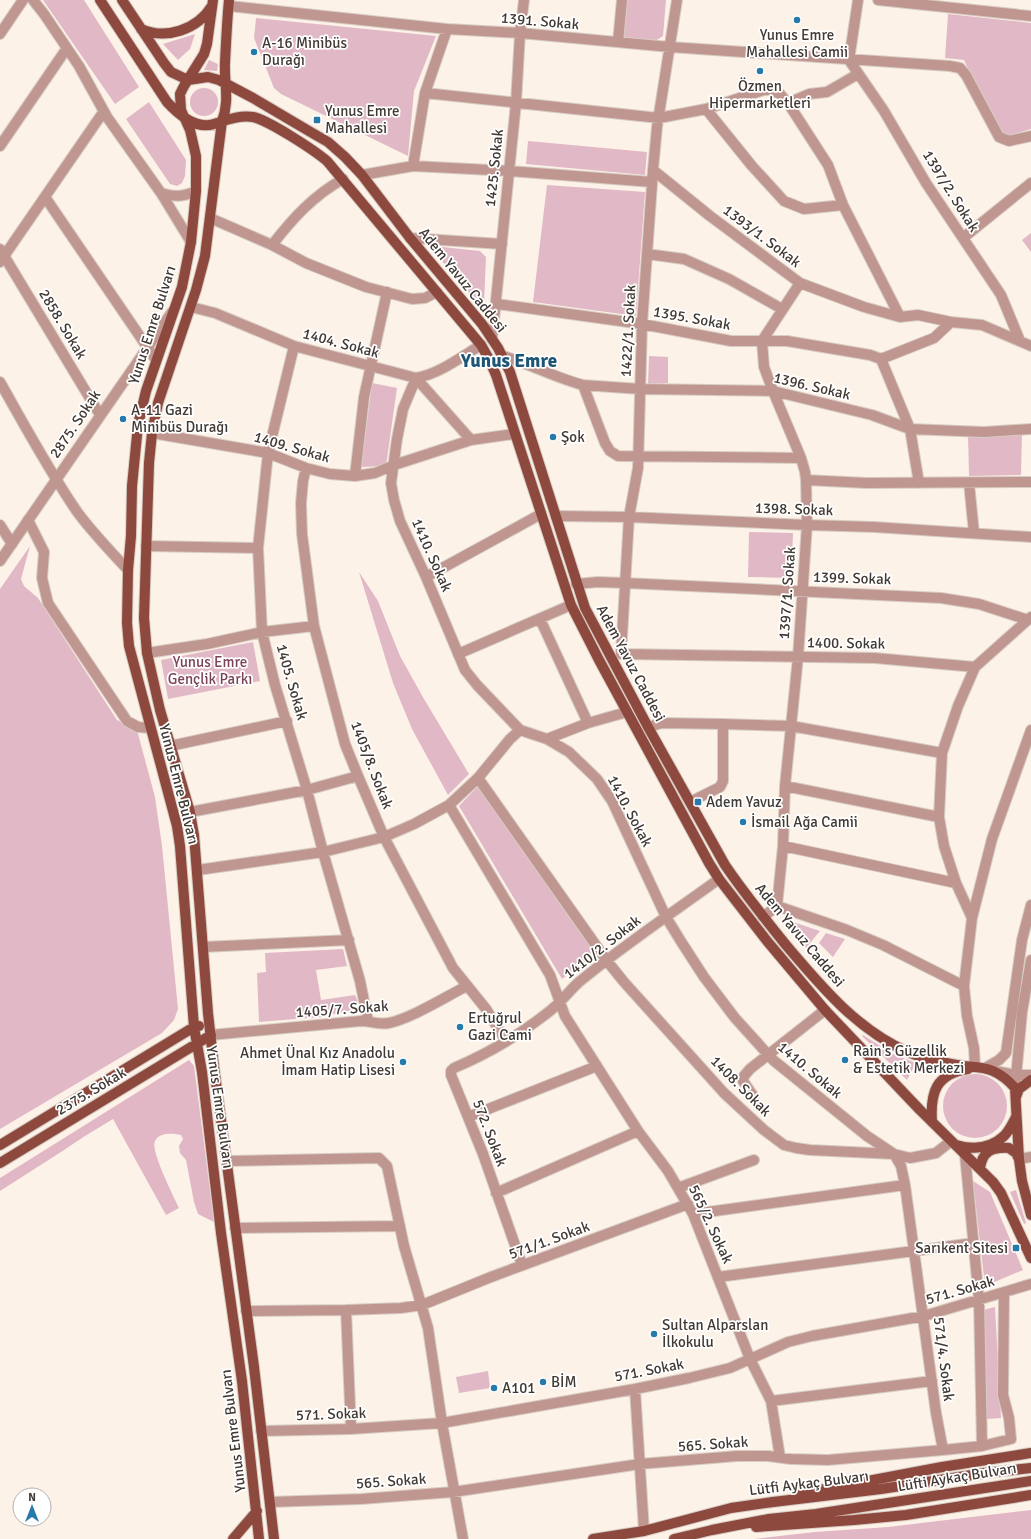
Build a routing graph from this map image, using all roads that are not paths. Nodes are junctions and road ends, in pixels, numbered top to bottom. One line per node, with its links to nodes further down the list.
1 (24, 0): 16 (street)
2 (33, 0): 19 (street)
3 (100, 0): 29 (main road)
4 (122, 0): 13 (main road)
5 (524, 0): 15 (street, 1425. Sokak)
6 (622, 0): 17 (street)
7 (677, 0): 18 (street, 1422/1. Sokak)
8 (858, 0): 20 (street)
9 (878, 0): 12 (street)
10 (213, 3): 13 (main road); 22 (main road)
11 (229, 3): 14 (street, 1391. Sokak); 23 (main road)
12 (1031, 14)
13 (141, 29): 22 (main road)
14 (448, 29): 15 (street, 1391. Sokak); 24 (street)
15 (520, 33): 17 (street, 1391. Sokak); 25 (street, 1425. Sokak)
16 (0, 34)
17 (618, 42): 18 (street, 1391. Sokak)
18 (670, 47): 20 (street, 1391. Sokak); 30 (street, 1422/1. Sokak)
19 (67, 48): 28 (street); 33 (street)
20 (849, 60): 21 (street, 1397/2. Sokak); 32 (street, 1391. Sokak)
21 (858, 74): 26 (street); 47 (street, 1397/2. Sokak)
22 (188, 80): 23 (main road); 29 (main road)
23 (225, 84): 31 (main road); 37 (main road, Adem Yavuz Caddesi)
24 (425, 93): 25 (street); 34 (street)
25 (516, 103): 30 (street); 36 (street, 1425. Sokak)
26 (788, 103): 27 (street); 44 (street)
27 (706, 109): 30 (street); 44 (street)
28 (104, 110): 42 (street); 43 (street)
29 (184, 117): 31 (main road); 41 (main road, Yunus Emre Bulvarı)
30 (659, 118): 35 (street, 1422/1. Sokak)
31 (222, 121): 38 (main road, Adem Yavuz Caddesi); 45 (main road, Yunus Emre Bulvarı)
32 (1031, 136)
33 (0, 146)
34 (413, 166): 36 (street); 37 (street)
35 (653, 170): 39 (street, 1422/1. Sokak); 53 (street, 1393/1. Sokak)
36 (510, 171): 39 (street); 49 (street, 1425. Sokak)
37 (362, 175): 38 (main road); 46 (main road, Adem Yavuz Caddesi)
38 (343, 179): 50 (street); 55 (main road, Adem Yavuz Caddesi)
39 (652, 182): 51 (street, 1422/1. Sokak)
40 (1031, 183): 47 (street)
41 (196, 191): 42 (street); 48 (main road, Yunus Emre Bulvarı)
42 (161, 193): 48 (street)
43 (45, 198): 52 (street); 69 (street)
44 (843, 205): 60 (street)
45 (210, 218): 50 (street); 58 (main road, Yunus Emre Bulvarı)
46 (410, 238): 49 (street); 63 (main road, Adem Yavuz Caddesi)
47 (963, 238): 65 (street, 1397/2. Sokak)
48 (191, 242): 57 (main road, Yunus Emre Bulvarı)
49 (502, 244): 56 (street, 1425. Sokak)
50 (272, 245): 54 (street)
51 (647, 254): 59 (street); 62 (street, 1422/1. Sokak)
52 (1, 256): 79 (street, 2858. Sokak)
53 (800, 283): 59 (street); 60 (street, 1393/1. Sokak)
54 (387, 292): 55 (street); 73 (street)
55 (437, 292): 67 (main road, Adem Yavuz Caddesi)
56 (497, 304): 62 (street, 1395. Sokak); 63 (street, 1425. Sokak)
57 (176, 306): 58 (main road); 69 (street, 2875. Sokak); 72 (main road, Yunus Emre Bulvarı)
58 (190, 307): 66 (street, 1404. Sokak); 82 (main road, Yunus Emre Bulvarı)
59 (782, 309): 64 (street)
60 (900, 317): 61 (street)
61 (951, 322): 65 (street); 71 (street)
62 (642, 324): 64 (street, 1395. Sokak); 77 (street, 1422/1. Sokak)
63 (492, 339): 70 (main road, Adem Yavuz Caddesi)
64 (762, 341): 71 (street, 1395. Sokak); 78 (street, 1397/1. Sokak)
65 (1020, 341): 68 (street)
66 (294, 346): 73 (street, 1404. Sokak); 85 (street, 1405. Sokak)
67 (481, 346): 74 (street); 83 (main road, Adem Yavuz Caddesi)
68 (1031, 346)
69 (146, 348): 72 (street); 79 (street, 2875. Sokak)
70 (503, 356): 76 (street, 1396. Sokak); 97 (main road, Adem Yavuz Caddesi)
71 (881, 359): 80 (street)
72 (156, 360): 108 (main road, Yunus Emre Bulvarı)
73 (370, 366): 74 (street, 1404. Sokak); 90 (street)
74 (416, 378): 84 (street); 88 (street, 1410. Sokak)
75 (0, 382): 91 (street)
76 (583, 385): 77 (street, 1396. Sokak); 86 (street)
77 (640, 389): 78 (street, 1396. Sokak); 86 (street, 1422/1. Sokak)
78 (773, 391): 80 (street, 1396. Sokak); 87 (street, 1397/1. Sokak)
79 (100, 415): 91 (street, 2875. Sokak)
80 (910, 429): 81 (street, 1396. Sokak); 94 (street)
81 (1031, 429)
82 (152, 433): 85 (street, 1409. Sokak); 105 (main road, Yunus Emre Bulvarı)
83 (514, 434): 84 (street, 1409. Sokak); 96 (main road, Adem Yavuz Caddesi)
84 (471, 440): 88 (street, 1409. Sokak)
85 (268, 453): 89 (street, 1409. Sokak); 106 (street, 1405. Sokak)
86 (638, 457): 87 (street); 98 (street, 1422/1. Sokak)
87 (801, 458): 92 (street, 1397/1. Sokak)
88 (394, 466): 90 (street, 1409. Sokak); 109 (street, 1410. Sokak)
89 (306, 468): 90 (street, 1409. Sokak); 116 (street, 1405/8. Sokak)
90 (355, 476)
91 (56, 479): 99 (street, 2875. Sokak); 108 (street)
92 (806, 480): 94 (street); 101 (street, 1397/1. Sokak)
93 (1031, 482): 95 (street)
94 (919, 483): 95 (street)
95 (969, 483): 102 (street)
96 (541, 514): 109 (street); 113 (main road, Adem Yavuz Caddesi)
97 (556, 516): 98 (street, 1398. Sokak); 111 (main road, Adem Yavuz Caddesi)
98 (630, 517): 101 (street, 1398. Sokak); 110 (street, 1422/1. Sokak)
99 (28, 520): 104 (street, 2875. Sokak); 129 (street)
100 (0, 525): 104 (street)
101 (807, 525): 102 (street, 1398. Sokak); 112 (street, 1397/1. Sokak)
102 (974, 533): 103 (street, 1398. Sokak)
103 (1031, 536)
104 (12, 544): 107 (street, 2875. Sokak)
105 (146, 546): 106 (street); 118 (main road, Yunus Emre Bulvarı)
106 (258, 548): 117 (street, 1405. Sokak)
107 (0, 561)
108 (128, 570): 129 (main road, Yunus Emre Bulvarı)
109 (426, 577): 119 (street, 1410. Sokak)
110 (625, 583): 111 (street, 1399. Sokak); 112 (street, 1399. Sokak); 120 (street, 1422/1. Sokak)
111 (576, 584): 120 (main road, Adem Yavuz Caddesi)
112 (802, 591): 114 (street, 1399. Sokak); 121 (street, 1397/1. Sokak)
113 (571, 605): 115 (street); 123 (main road, Adem Yavuz Caddesi)
114 (1029, 618): 122 (street)
115 (540, 619): 119 (street); 125 (street)
116 (314, 626): 117 (street); 135 (street, 1405/8. Sokak)
117 (262, 632): 118 (street); 124 (street, 1405. Sokak)
118 (147, 653): 133 (main road, Yunus Emre Bulvarı)
119 (458, 654): 130 (street, 1410. Sokak)
120 (617, 657): 121 (street, 1400. Sokak); 128 (main road, Adem Yavuz Caddesi)
121 (798, 657): 122 (street, 1400. Sokak); 127 (street, 1397/1. Sokak)
122 (975, 667): 134 (street)
123 (627, 712): 125 (street); 147 (main road, Adem Yavuz Caddesi)
124 (287, 721): 133 (street); 138 (street, 1405. Sokak)
125 (588, 723): 132 (street)
126 (723, 724): 127 (street); 128 (street); 139 (street)
127 (791, 726): 134 (street); 137 (street, 1397/1. Sokak)
128 (648, 727): 139 (main road, Adem Yavuz Caddesi)
129 (150, 728): 164 (main road, Yunus Emre Bulvarı)
130 (520, 730): 132 (street, 1410. Sokak); 136 (street)
131 (1031, 730): 153 (street)
132 (547, 739): 151 (street, 1410. Sokak)
133 (170, 746): 141 (main road, Yunus Emre Bulvarı)
134 (942, 753): 142 (street)
135 (358, 776): 138 (street); 143 (street, 1405/8. Sokak)
136 (478, 778): 140 (street); 157 (street, 1408. Sokak)
137 (785, 786): 142 (street); 144 (street, 1397/1. Sokak)
138 (307, 790): 141 (street); 145 (street, 1405. Sokak)
139 (690, 802): 152 (main road, Adem Yavuz Caddesi)
140 (449, 805): 143 (street); 160 (street, 565/2. Sokak)
141 (190, 812): 146 (main road, Yunus Emre Bulvarı)
142 (939, 817): 148 (street)
143 (384, 837): 145 (street); 158 (street, 1405/8. Sokak)
144 (783, 846): 148 (street); 150 (street, 1397/1. Sokak)
145 (323, 852): 146 (street); 154 (street, 1405. Sokak)
146 (198, 870): 155 (main road, Yunus Emre Bulvarı)
147 (720, 879): 151 (street, 1410/2. Sokak); 161 (main road, Adem Yavuz Caddesi)
148 (956, 883): 153 (street)
149 (1031, 905): 170 (street)
150 (777, 906): 152 (street); 159 (street)
151 (666, 917): 157 (street, 1410/2. Sokak); 168 (street, 1410. Sokak)
152 (763, 917): 170 (main road, Adem Yavuz Caddesi)
153 (972, 918): 159 (street)
154 (349, 940): 155 (street); 162 (street, 1405. Sokak)
155 (203, 947): 163 (main road, Yunus Emre Bulvarı)
156 (1031, 960): 172 (street)
157 (607, 961): 160 (street, 1410/2. Sokak); 182 (street, 1408. Sokak)
158 (467, 986): 162 (street, 1405/7. Sokak); 166 (street, 1405/8. Sokak)
159 (964, 986): 170 (street)
160 (560, 1003): 166 (street, 1410/2. Sokak); 169 (street, 565/2. Sokak)
161 (825, 1010): 168 (street); 178 (main road, Adem Yavuz Caddesi)
162 (368, 1021): 165 (street, 1405/7. Sokak)
163 (210, 1024): 164 (main road); 165 (main road, Yunus Emre Bulvarı)
164 (194, 1027): 167 (main road, Yunus Emre Bulvarı); 181 (main road, 2375. Sokak)
165 (211, 1035): 167 (main road, 2375. Sokak); 187 (main road, Yunus Emre Bulvarı)
166 (506, 1041): 176 (street, 572. Sokak)
167 (197, 1044): 188 (main road, 2375. Sokak); 212 (main road, Yunus Emre Bulvarı)
168 (769, 1056): 175 (street); 182 (street, 1410. Sokak)
169 (597, 1066): 176 (street); 179 (street, 565/2. Sokak)
170 (984, 1069): 172 (street); 174 (main road, Adem Yavuz Caddesi); 178 (main road)
171 (1031, 1075): 172 (street)
172 (1016, 1076): 174 (street)
173 (1031, 1080): 174 (main road)
174 (1015, 1092): 177 (main road)
175 (754, 1097)
176 (468, 1117): 192 (street, 572. Sokak)
177 (1016, 1117): 180 (main road); 185 (main road)
178 (932, 1122): 180 (main road, Adem Yavuz Caddesi)
179 (638, 1131): 191 (street, 565/2. Sokak); 192 (street)
180 (953, 1143): 182 (street, 1410. Sokak); 183 (main road, Adem Yavuz Caddesi)
181 (0, 1145)
182 (894, 1154): 190 (street, 571/4. Sokak)
183 (965, 1155): 189 (main road, Adem Yavuz Caddesi); 198 (street)
184 (1031, 1157): 185 (street)
185 (1019, 1159): 189 (main road); 195 (main road)
186 (754, 1160): 191 (street)
187 (227, 1161): 196 (street); 197 (main road, Yunus Emre Bulvarı)
188 (0, 1163)
189 (980, 1169): 200 (main road, Adem Yavuz Caddesi)
190 (905, 1185): 194 (street); 199 (street, 571/4. Sokak)
191 (678, 1188): 193 (street, 565/2. Sokak)
192 (496, 1193): 201 (street, 572. Sokak)
193 (688, 1204): 194 (street, 565/2. Sokak); 201 (street, 571/1. Sokak)
194 (693, 1214): 202 (street, 565/2. Sokak)
195 (1031, 1215)
196 (400, 1226): 197 (street); 206 (street)
197 (235, 1228): 208 (main road, Yunus Emre Bulvarı)
198 (974, 1243): 199 (street); 205 (street)
199 (915, 1250): 202 (street); 209 (street, 571/4. Sokak)
200 (1031, 1258)
201 (522, 1265): 206 (street, 571/1. Sokak)
202 (718, 1277): 210 (street, 565/2. Sokak)
203 (1031, 1284): 204 (street, 571. Sokak)
204 (1004, 1293): 205 (street, 571. Sokak); 220 (street, 565. Sokak)
205 (979, 1300): 209 (street, 571. Sokak); 220 (street)
206 (422, 1305): 207 (street, 571/1. Sokak); 216 (street)
207 (346, 1310): 208 (street, 571/1. Sokak); 217 (street)
208 (246, 1311): 211 (main road, Yunus Emre Bulvarı)
209 (924, 1316): 210 (street, 571. Sokak); 213 (street, 571/4. Sokak)
210 (750, 1359): 214 (street, 571. Sokak); 215 (street, 565/2. Sokak)
211 (255, 1379): 212 (main road); 218 (main road, Yunus Emre Bulvarı)
212 (242, 1381): 219 (main road, Yunus Emre Bulvarı)
213 (932, 1381): 215 (street); 221 (street, 571/4. Sokak)
214 (635, 1389): 216 (street, 571. Sokak); 224 (street)
215 (771, 1401): 223 (street, 565/2. Sokak)
216 (442, 1423): 217 (street, 571. Sokak); 227 (street)
217 (351, 1429): 218 (street, 571. Sokak)
218 (261, 1431): 219 (main road); 229 (main road, Yunus Emre Bulvarı)
219 (248, 1432): 231 (main road, Yunus Emre Bulvarı)
220 (982, 1446): 221 (street, 565. Sokak)
221 (943, 1450): 223 (street, 565. Sokak)
222 (1031, 1453): 230 (main road)
223 (780, 1457): 224 (street, 565. Sokak)
224 (640, 1464): 227 (street, 565. Sokak); 233 (street)
225 (1031, 1468): 230 (main road, Lütfi Aykaç Bulvarı)
226 (1031, 1481): 232 (main road, Lüfti Aykaç Bulvarı)
227 (453, 1492): 229 (street, 565. Sokak); 237 (street)
228 (1031, 1495): 232 (main road)
229 (270, 1502): 236 (main road, Yunus Emre Bulvarı)
230 (773, 1502): 233 (main road, Lütfi Aykaç Bulvarı)
231 (257, 1511): 234 (main road); 235 (main road, Yunus Emre Bulvarı)
232 (712, 1530): 239 (main road, Lüfti Aykaç Bulvarı)
233 (644, 1531): 238 (main road, Lütfi Aykaç Bulvarı)
234 (233, 1539)
235 (259, 1539)
236 (274, 1539)
237 (463, 1539)
238 (593, 1539)
239 (674, 1539)

